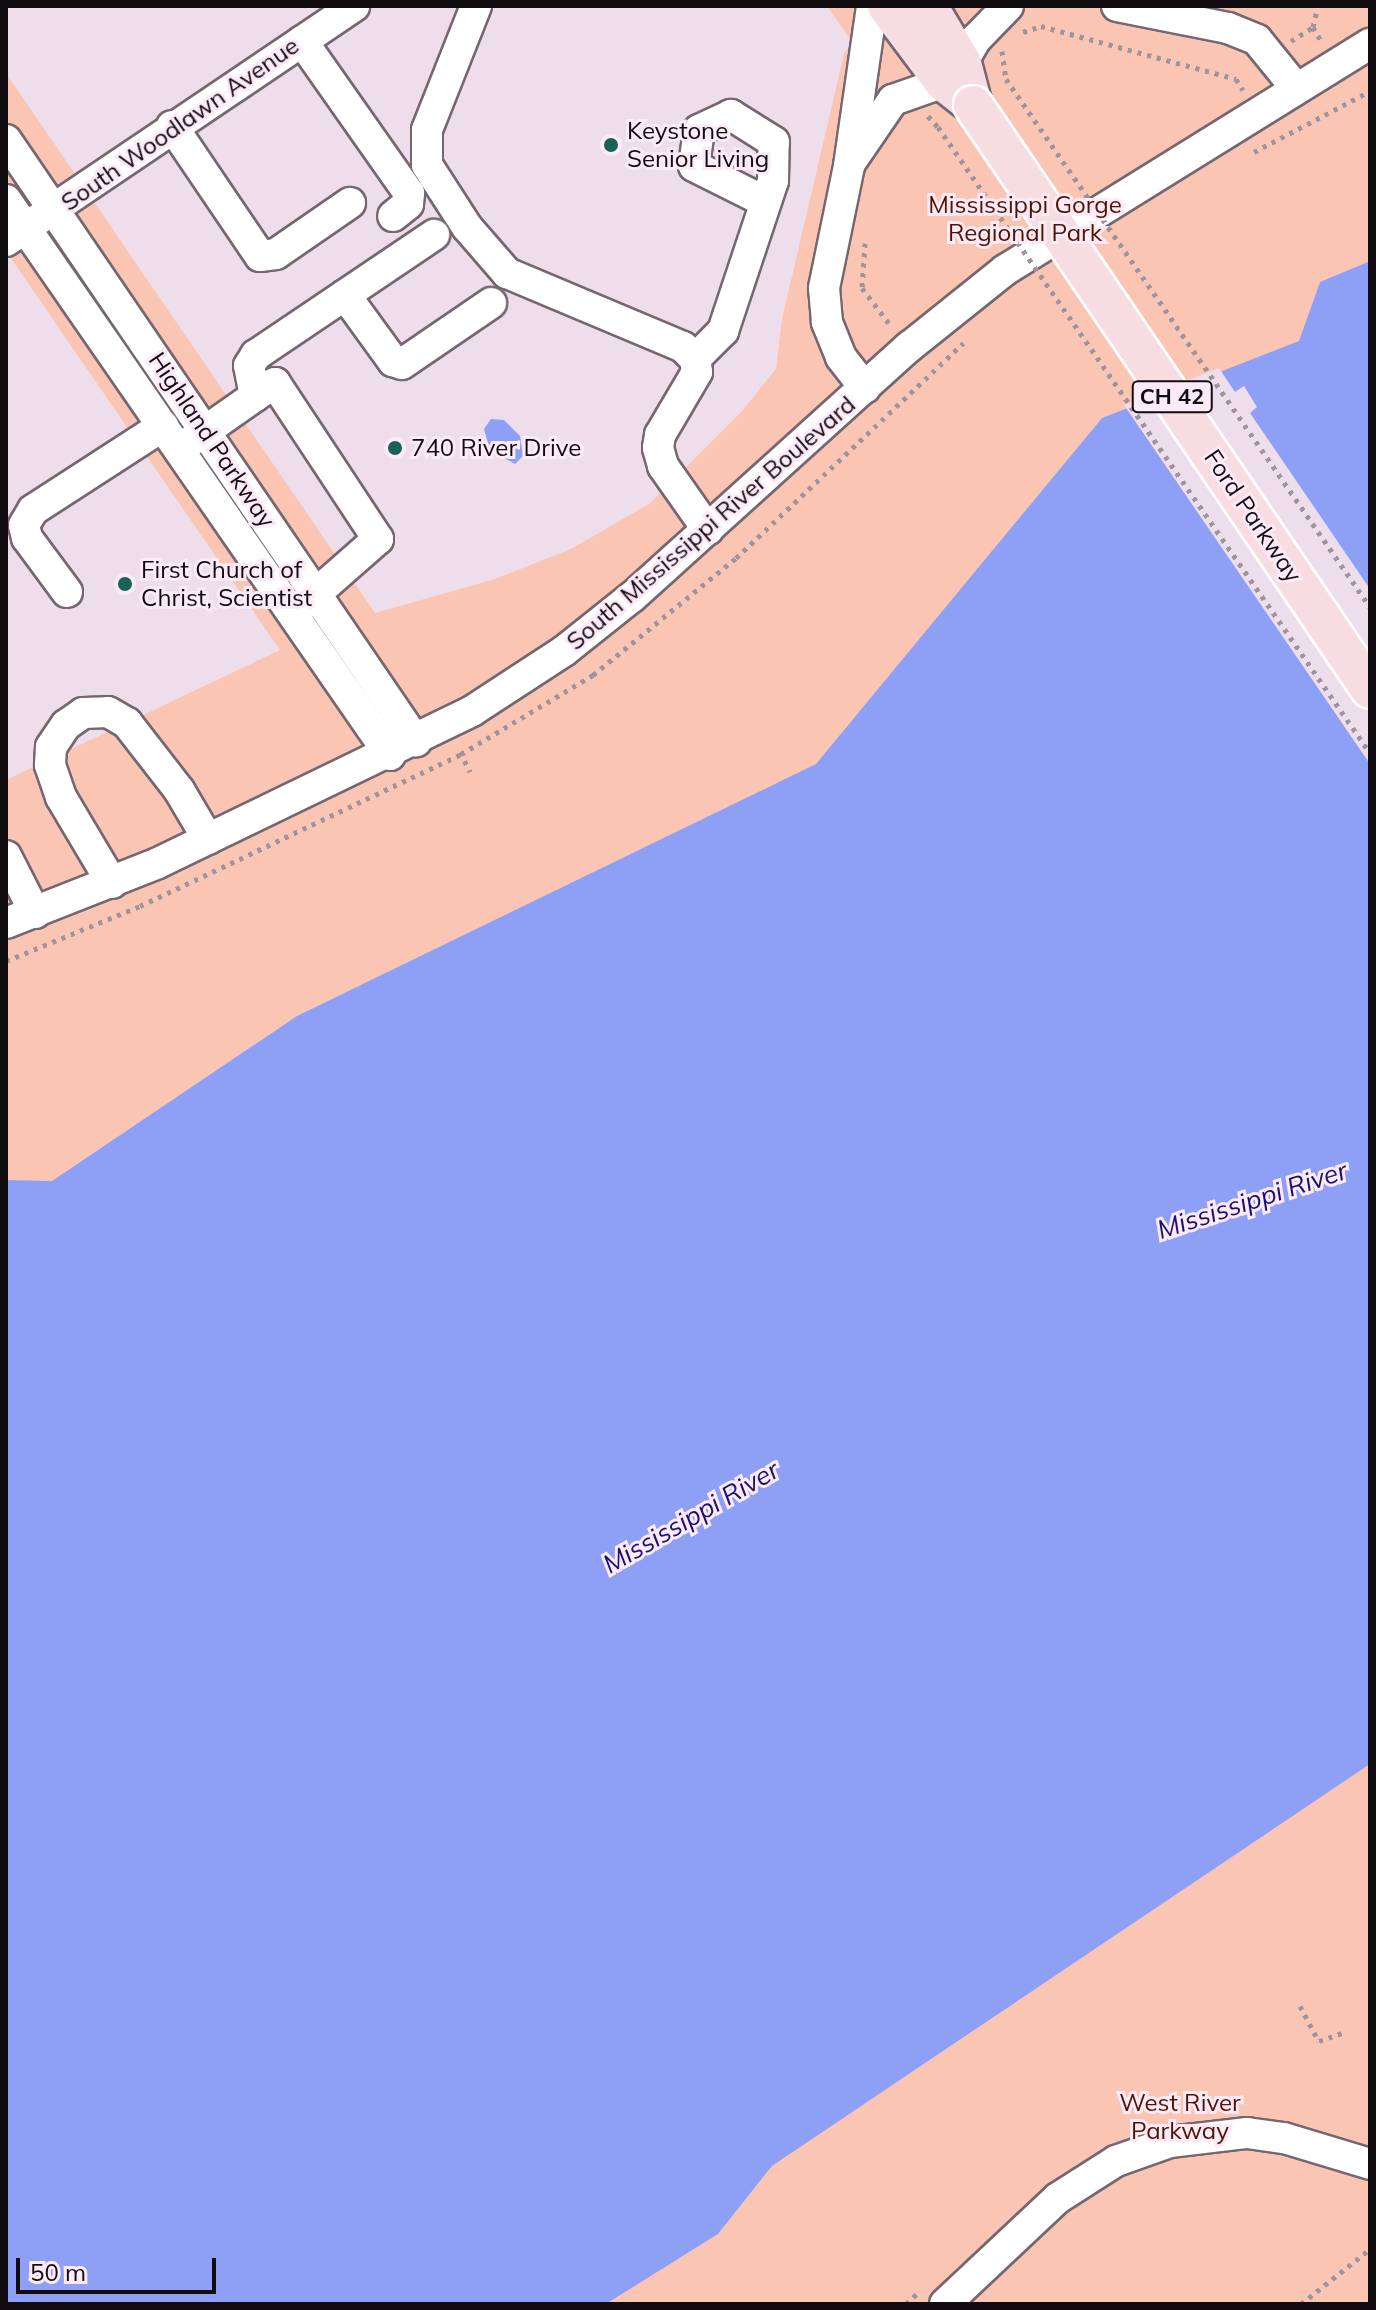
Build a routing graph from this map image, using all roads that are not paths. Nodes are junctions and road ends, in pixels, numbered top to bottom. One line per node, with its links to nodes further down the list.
1 (354, 6): 8 (street, South Woodlawn Avenue)
2 (476, 6): 24 (street)
3 (872, 6): 14 (street)
4 (887, 6): 10 (main road, Ford Parkway / CH 42)
5 (928, 6): 10 (main road, Ford Parkway / CH 42)
6 (1117, 6): 11 (street)
7 (1002, 29): 10 (street)
8 (302, 41): 12 (street, South Woodlawn Avenue); 19 (street)
9 (1370, 44): 11 (street, South Mississippi River Boulevard)
10 (960, 83): 14 (street); 33 (main road, Ford Parkway / CH 42, bridge)
11 (1296, 88): 25 (street, South Mississippi River Boulevard)
12 (172, 126): 17 (street); 18 (street, South Woodlawn Avenue)
13 (6, 140): 18 (street, Highland Parkway)
14 (849, 166): 25 (street)
15 (6, 200): 20 (street, Highland Parkway)
16 (766, 202): 24 (street)
17 (350, 203)
18 (54, 211): 20 (street, South Woodlawn Avenue); 27 (street, Highland Parkway)
19 (393, 216)
20 (16, 235): 28 (street, Highland Parkway)
21 (434, 235): 22 (street)
22 (345, 295): 23 (street); 26 (street)
23 (491, 303)
24 (695, 359): 29 (street)
25 (865, 388): 29 (street, South Mississippi River Boulevard)
26 (255, 396): 27 (street); 30 (street)
27 (205, 431): 28 (street); 30 (street, Highland Parkway)
28 (171, 437): 31 (street); 32 (street, Highland Parkway)
29 (708, 530): 34 (street, South Mississippi River Boulevard)
30 (315, 591): 32 (street); 34 (street, Highland Parkway)
31 (67, 592)
32 (293, 615): 34 (street, Highland Parkway)
33 (1370, 689)
34 (403, 748): 35 (street, South Mississippi River Boulevard)
35 (208, 839): 37 (street, South Mississippi River Boulevard); 37 (street)
36 (6, 856): 38 (street)
37 (112, 883): 38 (street, South Mississippi River Boulevard)
38 (35, 913): 39 (street, South Mississippi River Boulevard)
39 (6, 923)
40 (1370, 2164): 41 (street)
41 (945, 2304)

